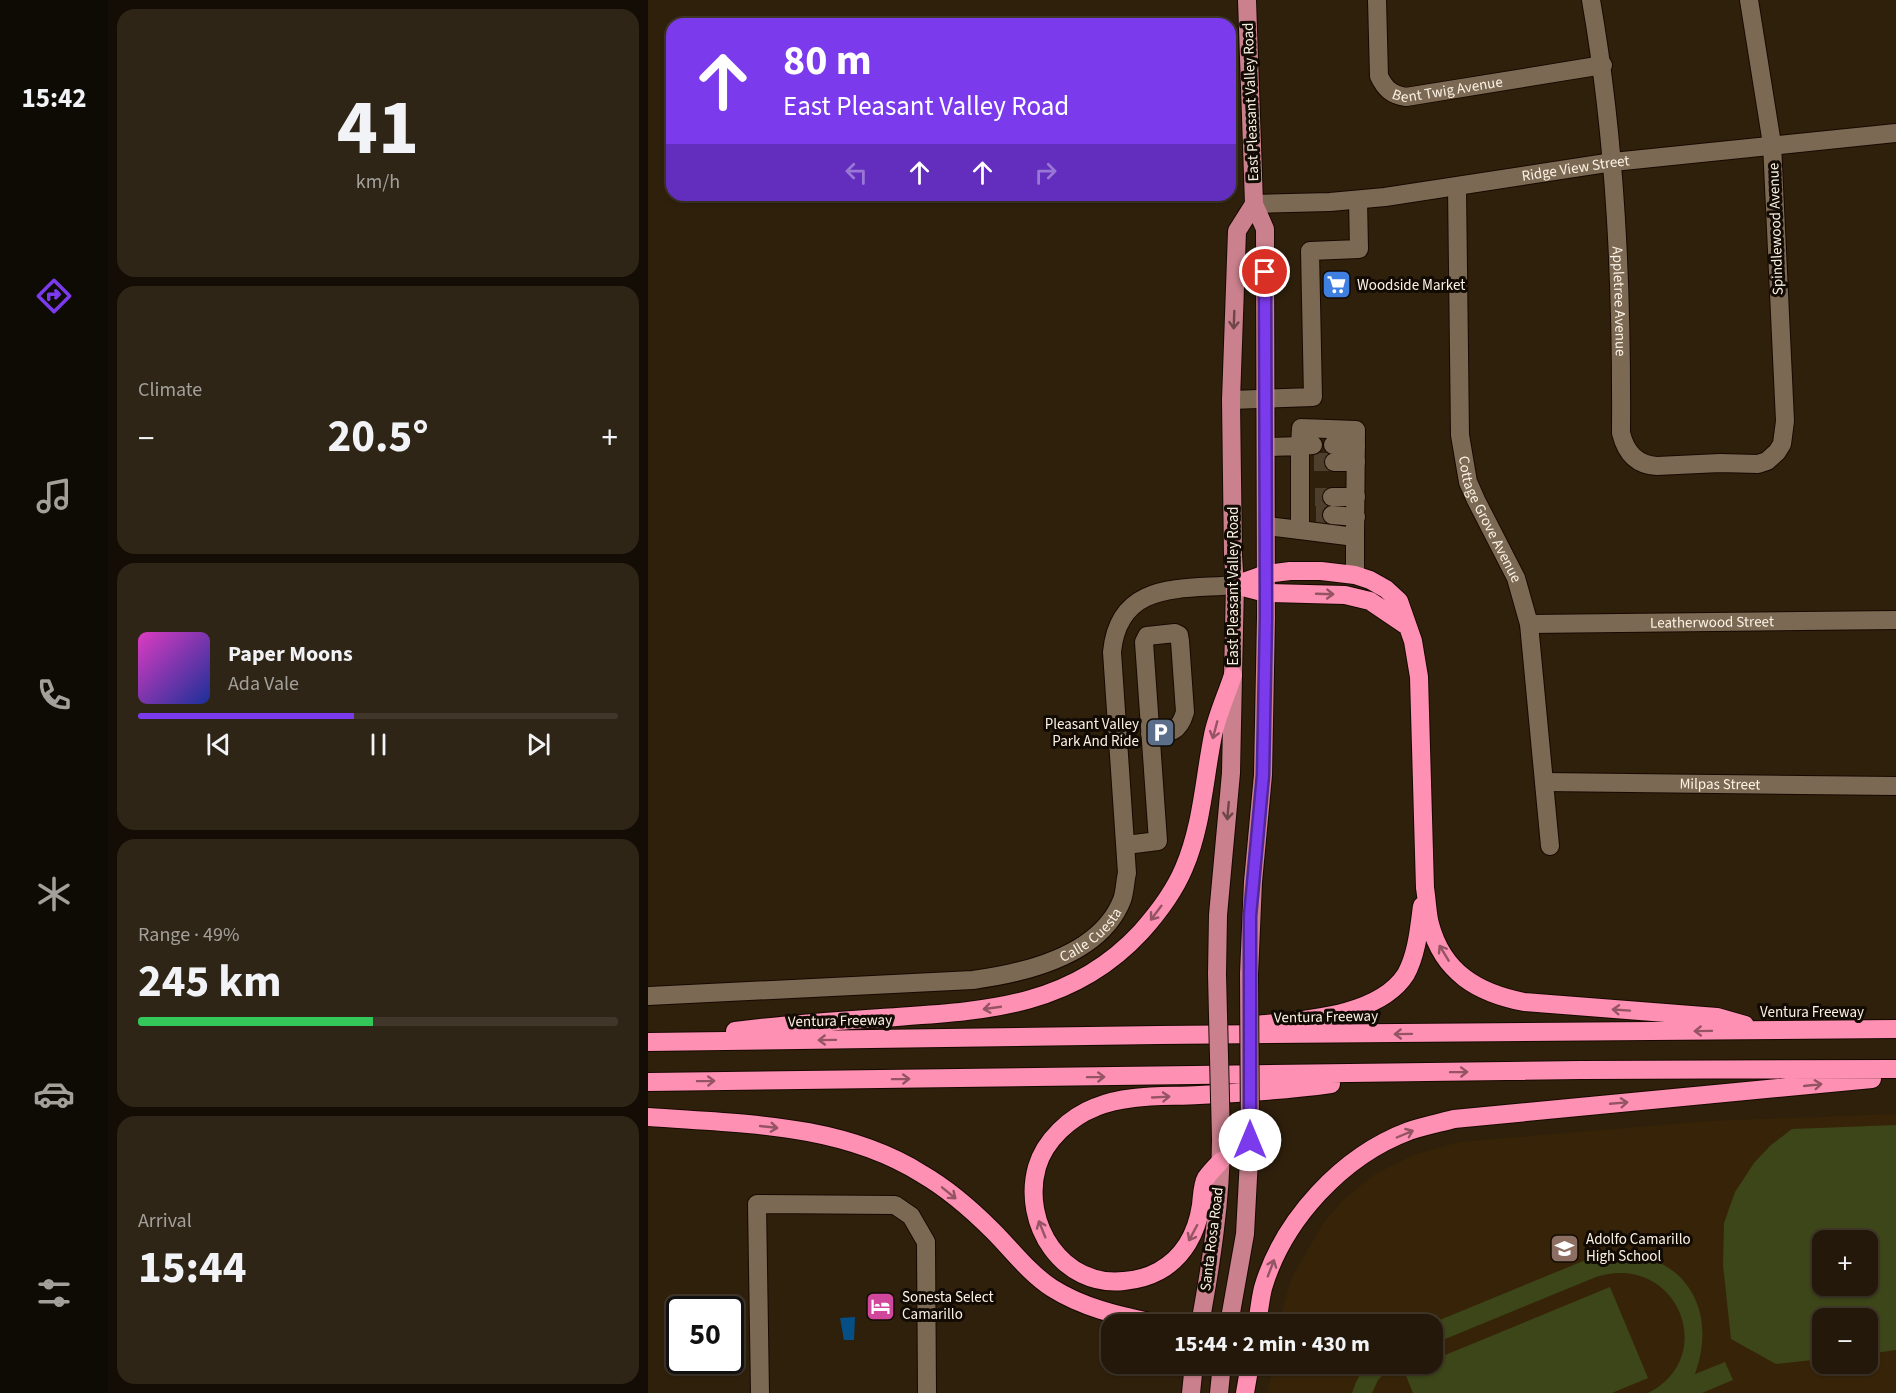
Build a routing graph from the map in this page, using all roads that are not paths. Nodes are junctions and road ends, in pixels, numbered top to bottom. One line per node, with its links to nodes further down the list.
1 (1247, 0): 11 (main road, East Pleasant Valley Road)
2 (1377, 0): 5 (street, Bent Twig Avenue)
3 (1591, 0): 5 (street, Appletree Avenue)
4 (1749, 0): 7 (street, Spindlewood Avenue)
5 (1603, 65): 8 (street, Appletree Avenue)
6 (1896, 133): 7 (street, Ridge View Street)
7 (1772, 144): 8 (street, Ridge View Street); 18 (street, Spindlewood Avenue)
8 (1614, 162): 9 (street, Ridge View Street); 18 (street, Appletree Avenue)
9 (1457, 188): 10 (street, Ridge View Street); 29 (street, Cottage Grove Avenue)
10 (1358, 200): 11 (street, Ridge View Street); 12 (street)
11 (1254, 204): 12 (main road, East Pleasant Valley Road); 13 (main road, East Pleasant Valley Road, one-way to 13)
12 (1264, 399): 13 (street); 14 (main road, East Pleasant Valley Road)
13 (1231, 400): 26 (main road, East Pleasant Valley Road)
14 (1267, 447): 15 (street); 22 (main road, East Pleasant Valley Road)
15 (1307, 454): 17 (street); 20 (street)
16 (1334, 454): 17 (street)
17 (1356, 454): 19 (street)
18 (1773, 457)
19 (1356, 496): 20 (street); 21 (street)
20 (1314, 509): 21 (street); 22 (street); 23 (street)
21 (1356, 517): 23 (street)
22 (1267, 525): 24 (main road, East Pleasant Valley Road)
23 (1355, 537): 25 (street)
24 (1266, 574): 25 (highway); 26 (highway); 27 (main road, East Pleasant Valley Road)
25 (1355, 575): 30 (highway)
26 (1235, 585): 27 (highway); 31 (main road, East Pleasant Valley Road); 33 (street, Calle Cuesta)
27 (1266, 593): 30 (highway, one-way to 30); 41 (main road, East Pleasant Valley Road)
28 (1896, 620): 29 (street, Leatherwood Street)
29 (1529, 624): 35 (street, Cottage Grove Avenue)
30 (1407, 626): 39 (highway)
31 (1233, 675): 40 (main road, East Pleasant Valley Road, one-way to 40); 46 (highway, one-way to 46)
32 (1147, 690): 33 (street); 34 (street); 34 (street)
33 (1116, 692): 37 (street, Calle Cuesta)
34 (1150, 734): 37 (street)
35 (1544, 782): 36 (street, Milpas Street); 38 (street, Cottage Grove Avenue)
36 (1896, 786)
37 (1126, 845): 42 (street, Calle Cuesta)
38 (1550, 846)
39 (1425, 888): 44 (highway, one-way to 39); 45 (highway)
40 (1217, 974): 52 (main road, Santa Rosa Road, bridge)
41 (1249, 974): 55 (main road, Santa Rosa Road, bridge)
42 (648, 996)
43 (1896, 1029): 44 (highway, Ventura Freeway)
44 (1762, 1030): 45 (highway, Ventura Freeway, one-way to 45)
45 (1159, 1035): 46 (highway, Ventura Freeway, one-way to 46)
46 (648, 1041)
47 (1896, 1069): 48 (highway, one-way to 47)
48 (1422, 1073): 50 (highway, one-way to 48); 52 (highway, one-way to 48)
49 (1896, 1077): 56 (highway, one-way to 49)
50 (648, 1082)
51 (648, 1117): 53 (highway, one-way to 53)
52 (1221, 1161): 54 (main road, Santa Rosa Road)
53 (1114, 1314)
54 (1202, 1314)
55 (1231, 1314)
56 (1259, 1314)
57 (1193, 1374): 62 (main road)
58 (1221, 1374): 63 (main road)
59 (1248, 1374): 64 (highway)
60 (760, 1393): 61 (street)
61 (927, 1393)
62 (1191, 1393)
63 (1219, 1393)
64 (1245, 1393)

